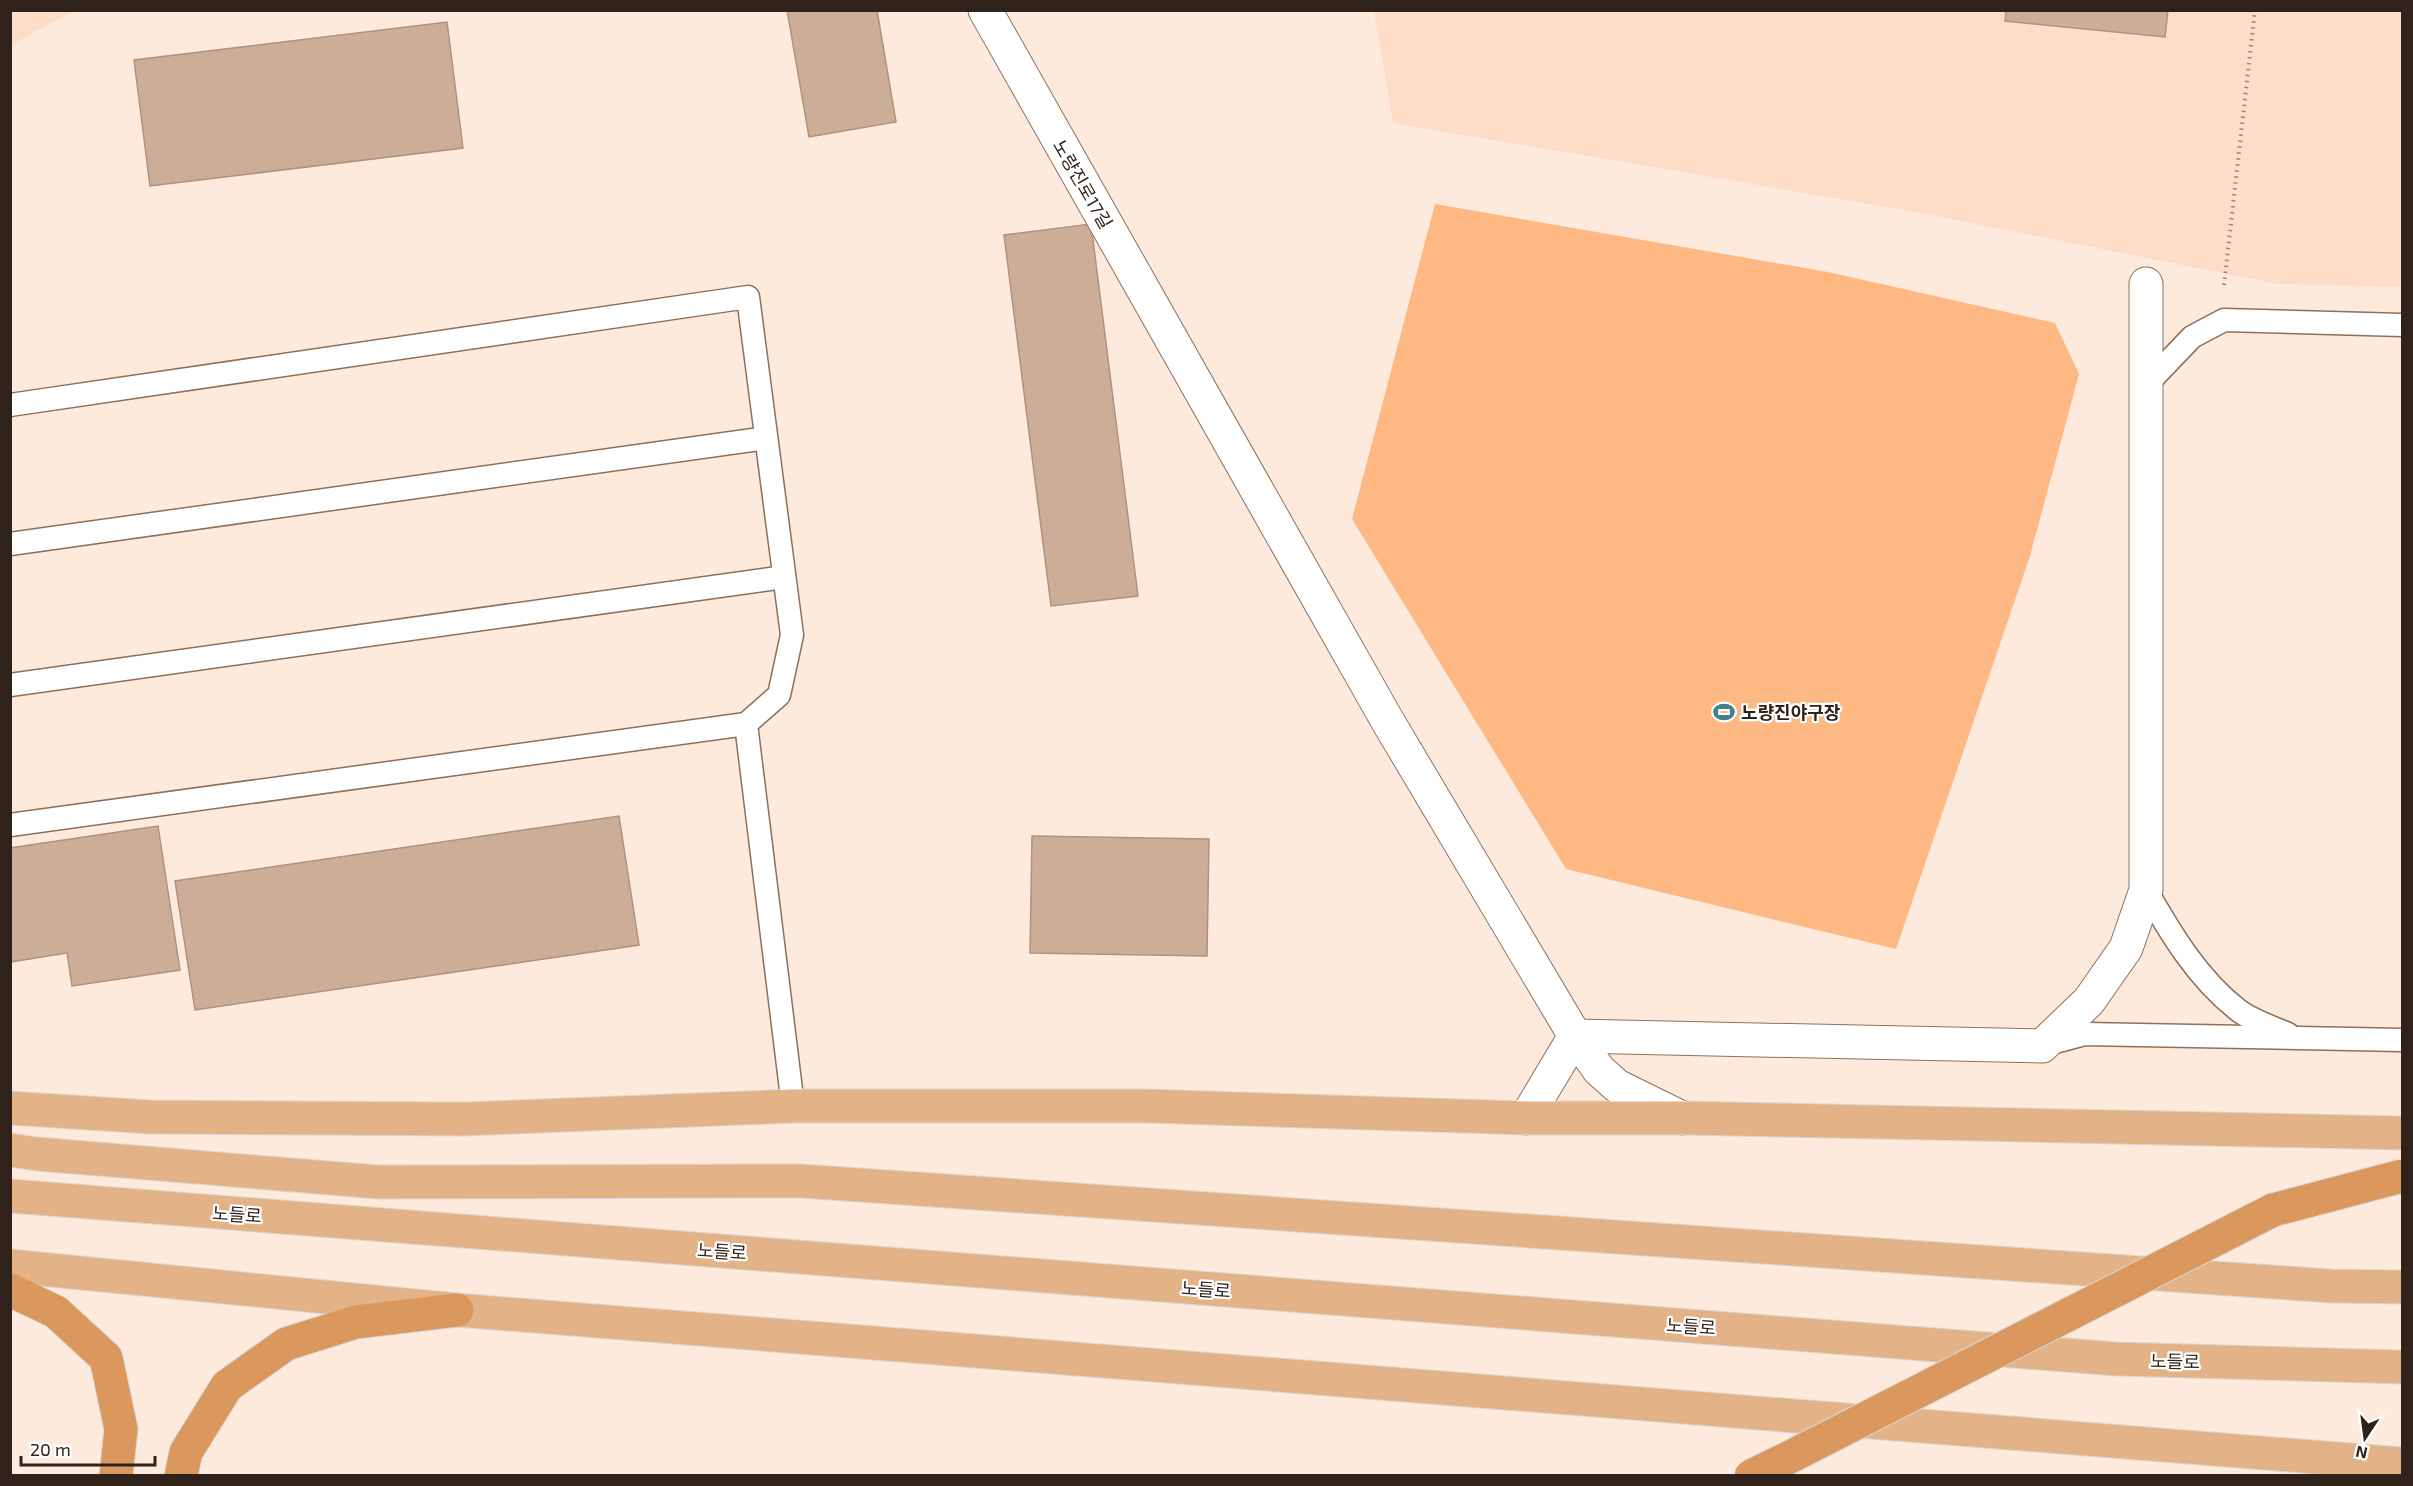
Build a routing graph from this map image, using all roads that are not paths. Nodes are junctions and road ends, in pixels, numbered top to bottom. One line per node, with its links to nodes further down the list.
1 (985, 10): 13 (street, 노량진로17길)
2 (2146, 284): 4 (street)
3 (2403, 325): 4 (lane)
4 (2147, 384): 12 (street)
5 (10, 405): 6 (lane)
6 (766, 438): 7 (lane); 8 (lane)
7 (10, 544)
8 (784, 577): 9 (lane); 10 (lane)
9 (10, 685)
10 (746, 724): 11 (lane); 17 (lane)
11 (10, 825)
12 (2146, 891): 14 (lane); 16 (street)
13 (1575, 1036): 16 (street); 19 (street); 20 (street, 노량진로17길)
14 (2295, 1037): 15 (lane); 16 (lane)
15 (2403, 1040)
16 (2042, 1046)
17 (794, 1106): 18 (main road); 19 (main road)
18 (10, 1108)
19 (1526, 1118): 20 (main road)
20 (1682, 1118): 21 (main road)
21 (2403, 1133)
22 (10, 1150): 26 (main road)
23 (2403, 1176): 33 (highway, bridge)
24 (10, 1196): 29 (main road, 노들로)
25 (10, 1266): 28 (main road)
26 (2403, 1287)
27 (10, 1290): 31 (highway)
28 (456, 1310): 30 (main road); 32 (highway)
29 (2403, 1367)
30 (2403, 1464)
31 (116, 1476)
32 (181, 1476)
33 (1751, 1476)

